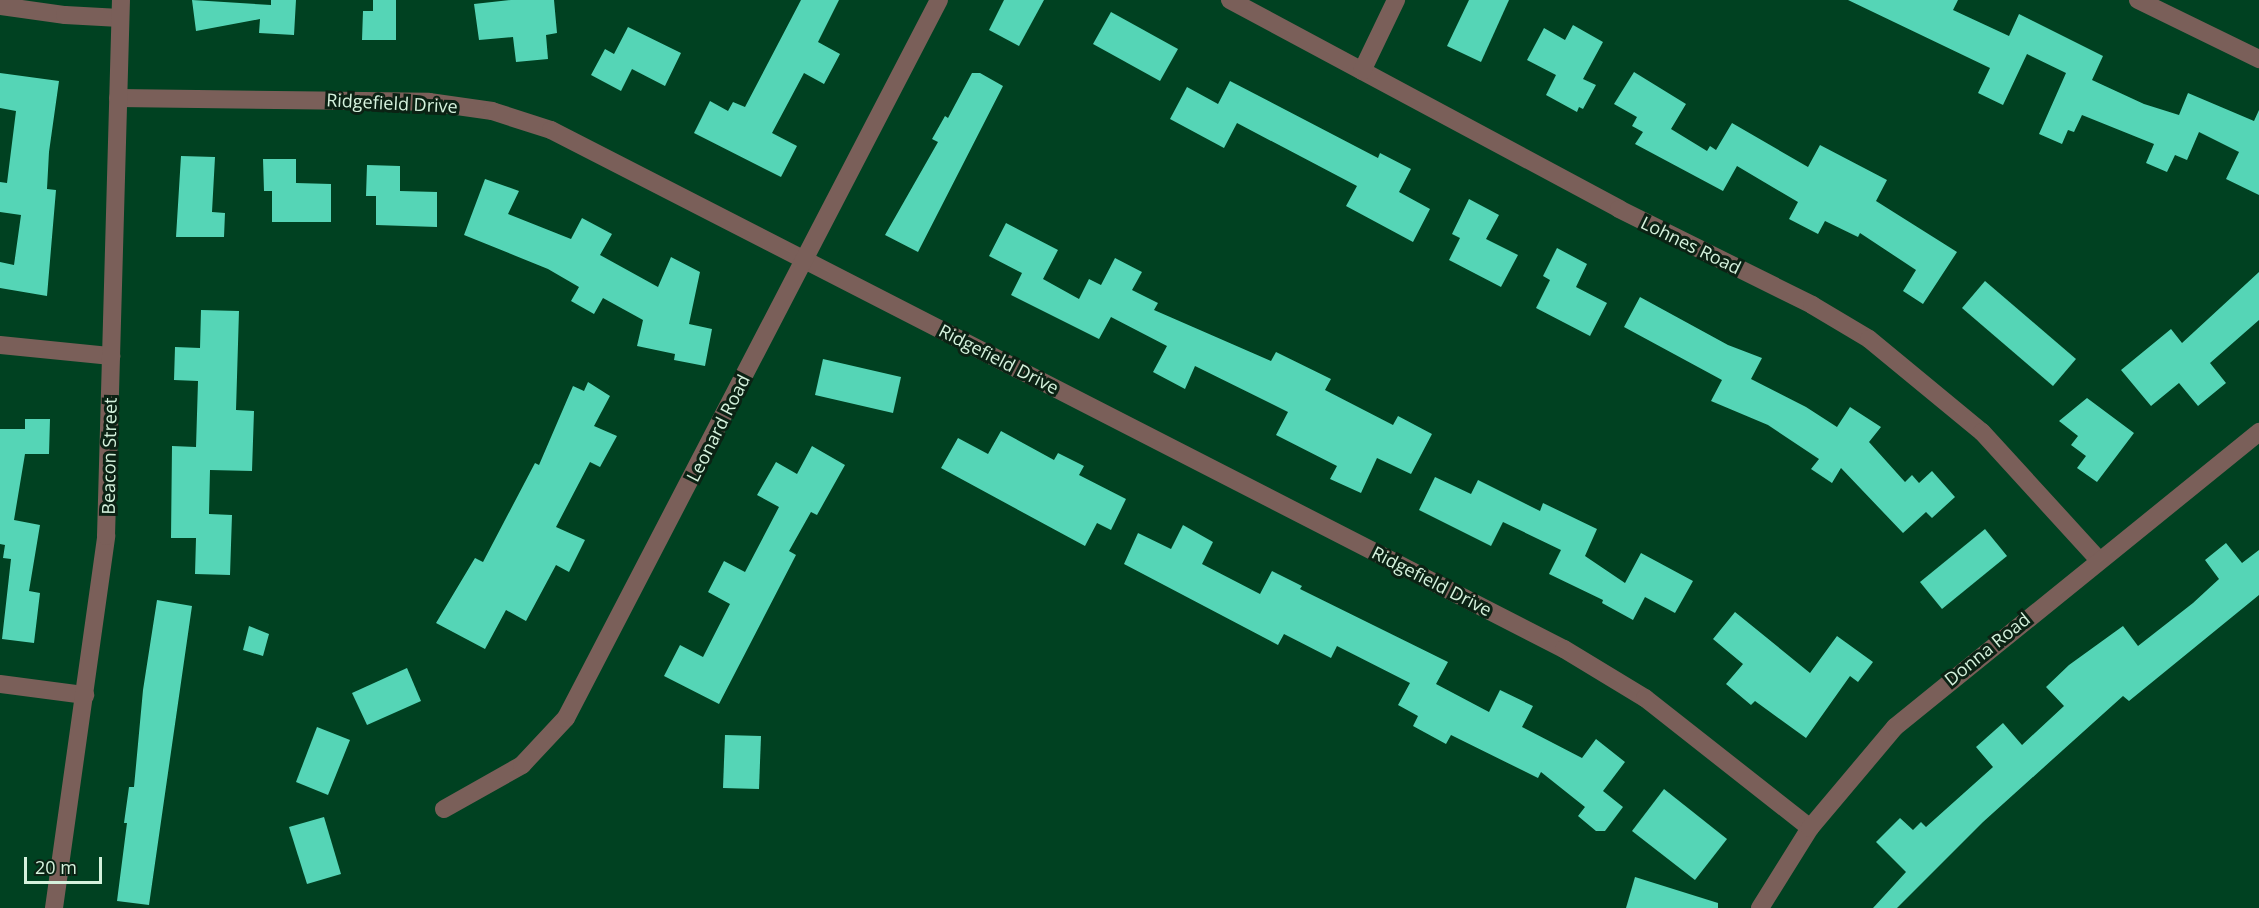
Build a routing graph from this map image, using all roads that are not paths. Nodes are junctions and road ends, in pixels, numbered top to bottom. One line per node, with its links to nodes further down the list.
1 (939, 0): 10 (street, Leonard Road)
2 (1230, 0): 8 (street, Lohnes Road)
3 (1396, 0): 8 (street)
4 (2138, 0): 7 (street)
5 (0, 6): 6 (street)
6 (121, 9): 9 (street, Beacon Street)
7 (2259, 58)
8 (1362, 71): 14 (street, Lohnes Road)
9 (118, 98): 10 (street, Ridgefield Drive); 12 (street, Beacon Street)
10 (806, 260): 17 (street, Leonard Road); 18 (street, Ridgefield Drive)
11 (0, 345): 12 (street)
12 (111, 356): 16 (street, Beacon Street)
13 (2259, 432): 14 (street, Donna Road)
14 (2099, 560): 18 (street, Donna Road)
15 (0, 684): 16 (street)
16 (85, 695): 19 (street, Beacon Street)
17 (444, 809)
18 (1810, 828): 20 (street, Donna Road)
19 (54, 908)
20 (1760, 908)

